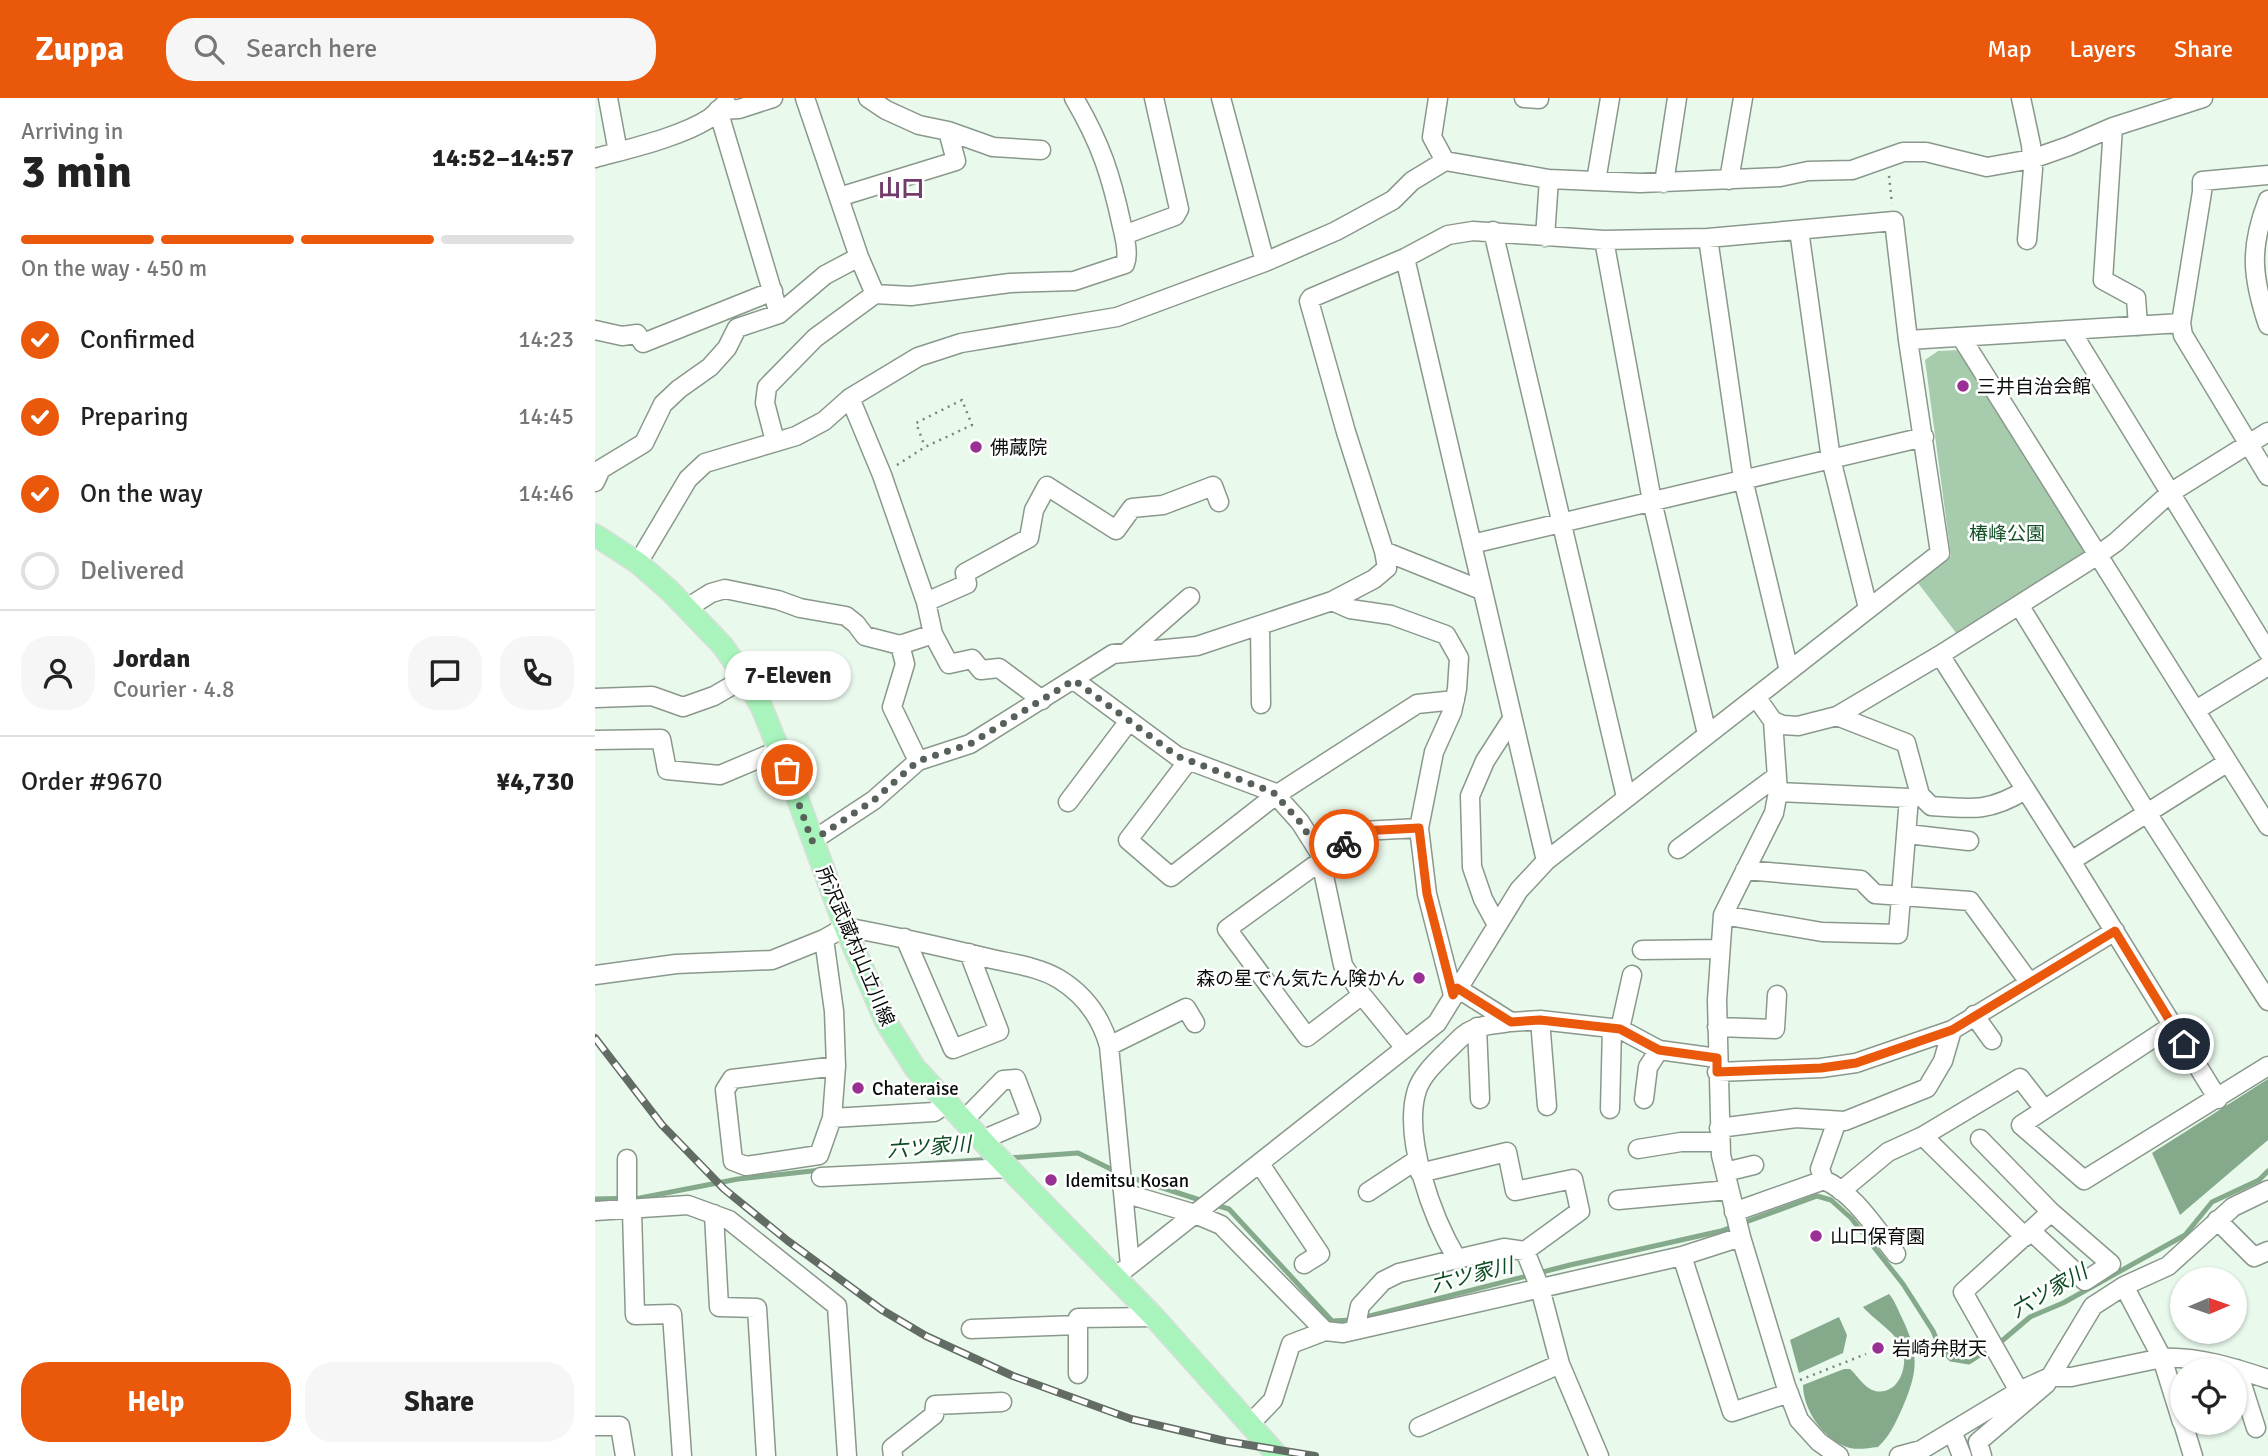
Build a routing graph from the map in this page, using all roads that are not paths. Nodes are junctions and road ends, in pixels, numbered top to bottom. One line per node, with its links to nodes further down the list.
1 (608, 98): 18 (street)
2 (773, 98): 14 (street)
3 (805, 98): 27 (street)
4 (868, 98): 16 (street)
5 (1075, 98): 32 (street)
6 (1154, 98): 32 (street)
7 (1221, 98): 39 (street)
8 (1438, 98): 21 (street)
9 (1610, 98): 25 (street)
10 (1677, 98): 26 (street)
11 (1743, 98): 24 (street)
12 (2021, 98): 20 (street)
13 (2203, 98): 15 (street)
14 (724, 104): 18 (street); 40 (street)
15 (2113, 127): 20 (street); 46 (street)
16 (948, 131): 17 (street); 27 (street)
17 (1041, 150)
18 (618, 152): 19 (street)
19 (595, 158)
20 (2032, 159): 24 (street); 36 (street)
21 (1445, 160): 23 (street); 39 (street)
22 (2268, 175): 44 (street)
23 (1549, 179): 25 (street); 33 (street)
24 (1729, 180): 26 (street)
25 (1596, 181): 26 (street)
26 (1664, 183)
27 (839, 197): 37 (street)
28 (2268, 200): 29 (street)
29 (2263, 226): 42 (street)
30 (1799, 230): 34 (street); 50 (street); 56 (street)
31 (1493, 232): 33 (street); 38 (street); 63 (street)
32 (1124, 235): 41 (street)
33 (1545, 237): 35 (street)
34 (1707, 238): 35 (street); 58 (street)
35 (1604, 240): 61 (street)
36 (2027, 240)
37 (859, 257): 41 (street); 43 (street)
38 (1405, 258): 65 (street); 66 (street)
39 (1265, 262): 51 (street)
40 (773, 291): 43 (street); 47 (street)
41 (875, 294): 54 (street)
42 (2264, 297): 45 (street)
43 (779, 314): 59 (street)
44 (2181, 323): 46 (street); 55 (street)
45 (2268, 325)
46 (2138, 326): 48 (street)
47 (595, 330)
48 (2071, 331): 49 (street); 60 (street)
49 (1961, 337): 50 (street); 67 (street)
50 (1908, 340): 53 (street)
51 (850, 398): 54 (street); 72 (street)
52 (2268, 432): 55 (street)
53 (1924, 437): 56 (street); 75 (street)
54 (775, 441): 68 (street)
55 (2248, 444): 57 (street); 60 (street)
56 (1831, 459): 58 (street); 75 (street)
57 (2268, 476)
58 (1743, 479): 61 (street); 83 (street)
59 (595, 482)
60 (2169, 493): 67 (street); 79 (street)
61 (1652, 501): 63 (street); 96 (street)
62 (1219, 502): 72 (street)
63 (1562, 523): 65 (street); 105 (street)
64 (595, 535): 68 (main road, 所沢武蔵村山立川線)
65 (1472, 544): 69 (street)
66 (1384, 551): 69 (street); 71 (street)
67 (2098, 555): 73 (street); 91 (street)
68 (638, 563): 74 (main road, 所沢武蔵村山立川線)
69 (1481, 590): 93 (street)
70 (1190, 597): 80 (street)
71 (1332, 601): 76 (street); 88 (street)
72 (926, 602): 77 (street)
73 (2019, 606): 81 (street); 107 (street)
74 (687, 608): 78 (street); 84 (main road, 所沢武蔵村山立川線)
75 (1868, 608): 83 (street)
76 (1260, 626): 80 (street); 90 (street)
77 (933, 634): 78 (street); 89 (street)
78 (900, 645): 99 (street)
79 (2268, 652)
80 (1126, 653): 85 (street)
81 (1940, 655): 92 (street); 103 (street)
82 (2268, 666): 91 (street)
83 (1789, 671): 86 (street)
84 (745, 678): 87 (street); 98 (main road, 所沢武蔵村山立川線)
85 (1074, 680): 89 (street); 94 (street)
86 (1756, 697): 95 (street); 96 (street)
87 (596, 698)
88 (1455, 700): 104 (street); 109 (street)
89 (1042, 701): 99 (street)
90 (1261, 704)
91 (2196, 710): 101 (street)
92 (1837, 716): 95 (street); 103 (street)
93 (1512, 719): 115 (street); 120 (street)
94 (1129, 721): 100 (street); 106 (street)
95 (1773, 721): 102 (street)
96 (1707, 734): 105 (street)
97 (595, 740): 98 (street)
98 (779, 750): 111 (main road, 所沢武蔵村山立川線)
99 (918, 761): 111 (street)
100 (1188, 761): 104 (street); 104 (street)
101 (2228, 762): 107 (street); 108 (street)
102 (1777, 784): 110 (street); 113 (street); 117 (street)
103 (2025, 790): 114 (street)
104 (1276, 795): 116 (street)
105 (1626, 797): 115 (street)
106 (1068, 802)
107 (2147, 813): 114 (street); 134 (street)
108 (2268, 826)
109 (1419, 828): 116 (street); 131 (street)
110 (1907, 834): 112 (street); 118 (street)
111 (812, 841): 121 (main road, 所沢武蔵村山立川線)
112 (1969, 841)
113 (1678, 849)
114 (2071, 860): 122 (street)
115 (1546, 861): 120 (street)
116 (1320, 862): 132 (street); 132 (street)
117 (1745, 870): 118 (street); 119 (street)
118 (1902, 895): 119 (street); 130 (street)
119 (1723, 915): 125 (street)
120 (1497, 925): 131 (street)
121 (845, 927): 123 (street); 124 (street); 154 (main road, 所沢武蔵村山立川線)
122 (2115, 931): 130 (street); 139 (street)
123 (905, 938): 127 (street); 127 (street)
124 (824, 939): 128 (street); 149 (street)
125 (1720, 949): 126 (street); 141 (street)
126 (1642, 950)
127 (969, 953): 145 (street)
128 (595, 975)
129 (1632, 975): 142 (street)
130 (2029, 982): 135 (street)
131 (1455, 992): 137 (street); 146 (street)
132 (1362, 995): 146 (street)
133 (1777, 995): 141 (street)
134 (2268, 1001)
135 (1974, 1015): 143 (street); 144 (street)
136 (1540, 1020): 137 (street); 142 (street); 155 (street)
137 (1511, 1022): 140 (street)
138 (1195, 1023): 145 (street)
139 (2173, 1025): 153 (street); 157 (street)
140 (1477, 1027): 151 (street); 169 (street)
141 (1717, 1027): 148 (street)
142 (1616, 1029): 147 (street); 156 (street)
143 (1952, 1030): 148 (street); 160 (street)
144 (1992, 1040)
145 (1109, 1046): 173 (street)
146 (1405, 1048): 167 (street)
147 (1659, 1050): 148 (street); 152 (street)
148 (1717, 1065): 161 (street)
149 (836, 1066): 158 (street); 158 (street)
150 (2268, 1066): 153 (street)
151 (1480, 1098)
152 (1644, 1099)
153 (2218, 1099): 157 (street)
154 (947, 1103): 158 (street); 159 (main road, 所沢武蔵村山立川線)
155 (1547, 1106)
156 (1610, 1109)
157 (2044, 1109): 162 (street)
158 (832, 1118)
159 (963, 1121): 165 (main road, 所沢武蔵村山立川線); 165 (street)
160 (1837, 1121): 161 (street); 171 (street)
161 (1720, 1135): 164 (street); 172 (street)
162 (1923, 1136): 175 (street); 185 (street)
163 (1980, 1139): 181 (street)
164 (1637, 1149)
165 (997, 1156): 170 (street); 192 (main road, 所沢武蔵村山立川線)
166 (627, 1159): 179 (street)
167 (1260, 1164): 180 (street); 191 (street)
168 (1754, 1165): 172 (street)
169 (1419, 1166): 176 (street); 190 (street); 193 (street)
170 (821, 1177)
171 (1824, 1180): 175 (street); 182 (street)
172 (1727, 1181): 177 (street); 182 (street)
173 (1123, 1186): 180 (street); 192 (street)
174 (2268, 1190): 184 (street)
175 (1841, 1191): 188 (street)
176 (1368, 1192)
177 (1618, 1200)
178 (595, 1211): 179 (street)
179 (629, 1211): 183 (street); 219 (street)
180 (1199, 1211): 192 (street); 199 (street)
181 (2051, 1212): 185 (street); 185 (street)
182 (1734, 1213): 186 (street)
183 (714, 1214): 220 (street); 221 (street)
184 (2217, 1220): 187 (street); 194 (street)
185 (2028, 1234): 209 (street)
186 (1741, 1236): 189 (street); 208 (street)
187 (2268, 1251)
188 (1896, 1254)
189 (1682, 1256): 193 (street); 208 (street)
190 (1457, 1259): 193 (street); 198 (street)
191 (1304, 1264)
192 (1123, 1271): 195 (main road, 所沢武蔵村山立川線)
193 (1534, 1272): 198 (street); 202 (street)
194 (2124, 1286): 200 (street); 205 (street)
195 (1154, 1317): 196 (street); 212 (main road, 所沢武蔵村山立川線)
196 (1078, 1325): 197 (street); 204 (street)
197 (971, 1329)
198 (1355, 1330): 199 (street)
199 (1325, 1331): 212 (street)
200 (2162, 1357): 201 (street); 205 (street); 207 (street)
201 (2181, 1358)
202 (1560, 1364): 214 (street); 224 (street)
203 (2247, 1372): 206 (street)
204 (1078, 1374)
205 (2050, 1377): 209 (street); 228 (street)
206 (2268, 1379)
207 (2170, 1383)
208 (1788, 1389): 225 (street)
209 (2019, 1391): 216 (street)
210 (2247, 1398): 215 (street)
211 (1002, 1402): 222 (street)
212 (1250, 1424): 223 (main road, 所沢武蔵村山立川線)
213 (595, 1426): 218 (street)
214 (1419, 1427)
215 (2256, 1428)
216 (1952, 1431): 226 (street); 227 (street)
217 (2186, 1435): 229 (street)
218 (625, 1456)
219 (682, 1456)
220 (766, 1456)
221 (848, 1456)
222 (893, 1456)
223 (1278, 1456)
224 (1599, 1456)
225 (1839, 1456)
226 (1899, 1456)
227 (1962, 1456)
228 (1982, 1456)
229 (2193, 1456)

